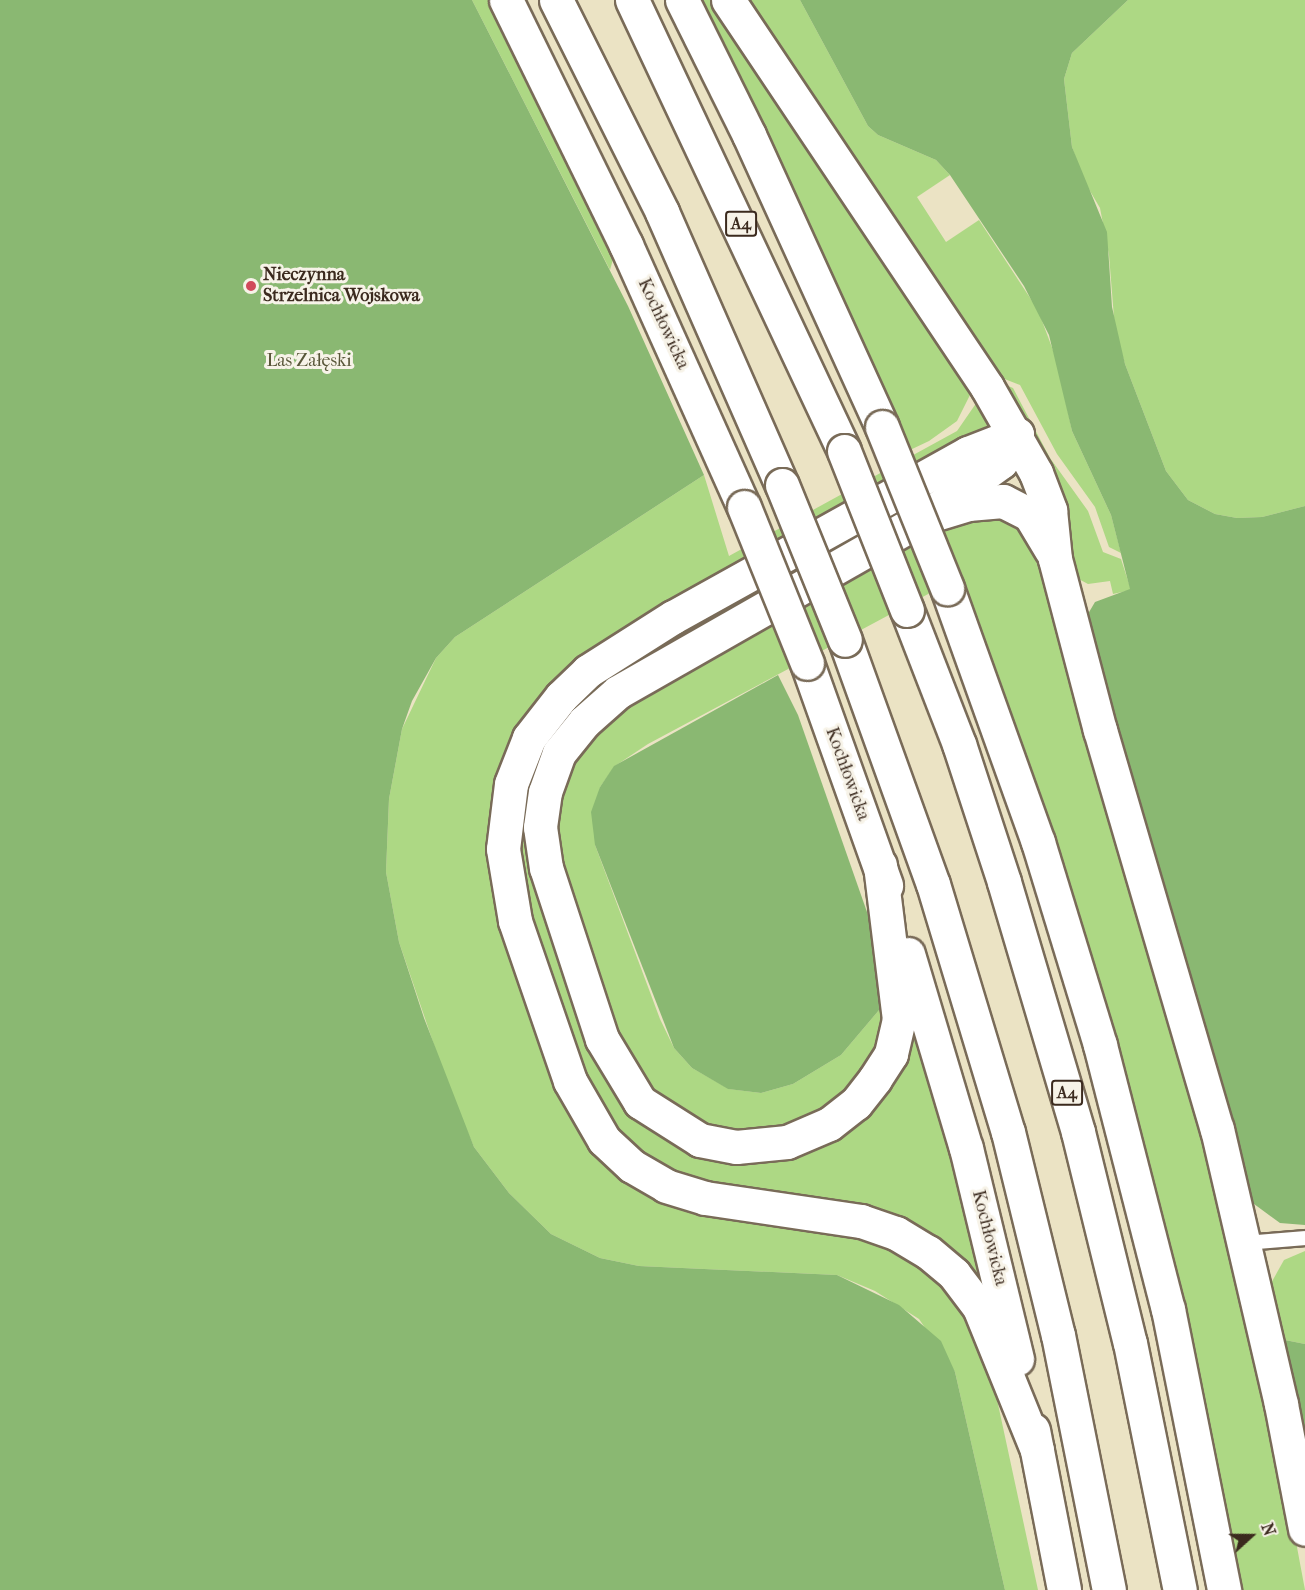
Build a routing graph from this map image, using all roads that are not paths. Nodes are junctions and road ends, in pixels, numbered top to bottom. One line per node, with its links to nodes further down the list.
1 (506, 0): 9 (main road, Kochłowicka, bridge)
2 (556, 0): 15 (main road, bridge)
3 (632, 0): 16 (main road, A4, bridge)
4 (682, 0): 17 (main road, bridge)
5 (728, 0): 6 (main road)
6 (1017, 434): 7 (main road); 8 (main road); 12 (main road)
7 (926, 517): 8 (main road); 9 (main road)
8 (1055, 559): 11 (main road)
9 (879, 865): 12 (main road, Kochłowicka)
10 (1305, 1238): 11 (lane)
11 (1246, 1243): 13 (main road)
12 (1037, 1449): 14 (main road, Kochłowicka)
13 (1305, 1529)
14 (1064, 1590)
15 (1109, 1590)
16 (1180, 1590)
17 (1224, 1590)

